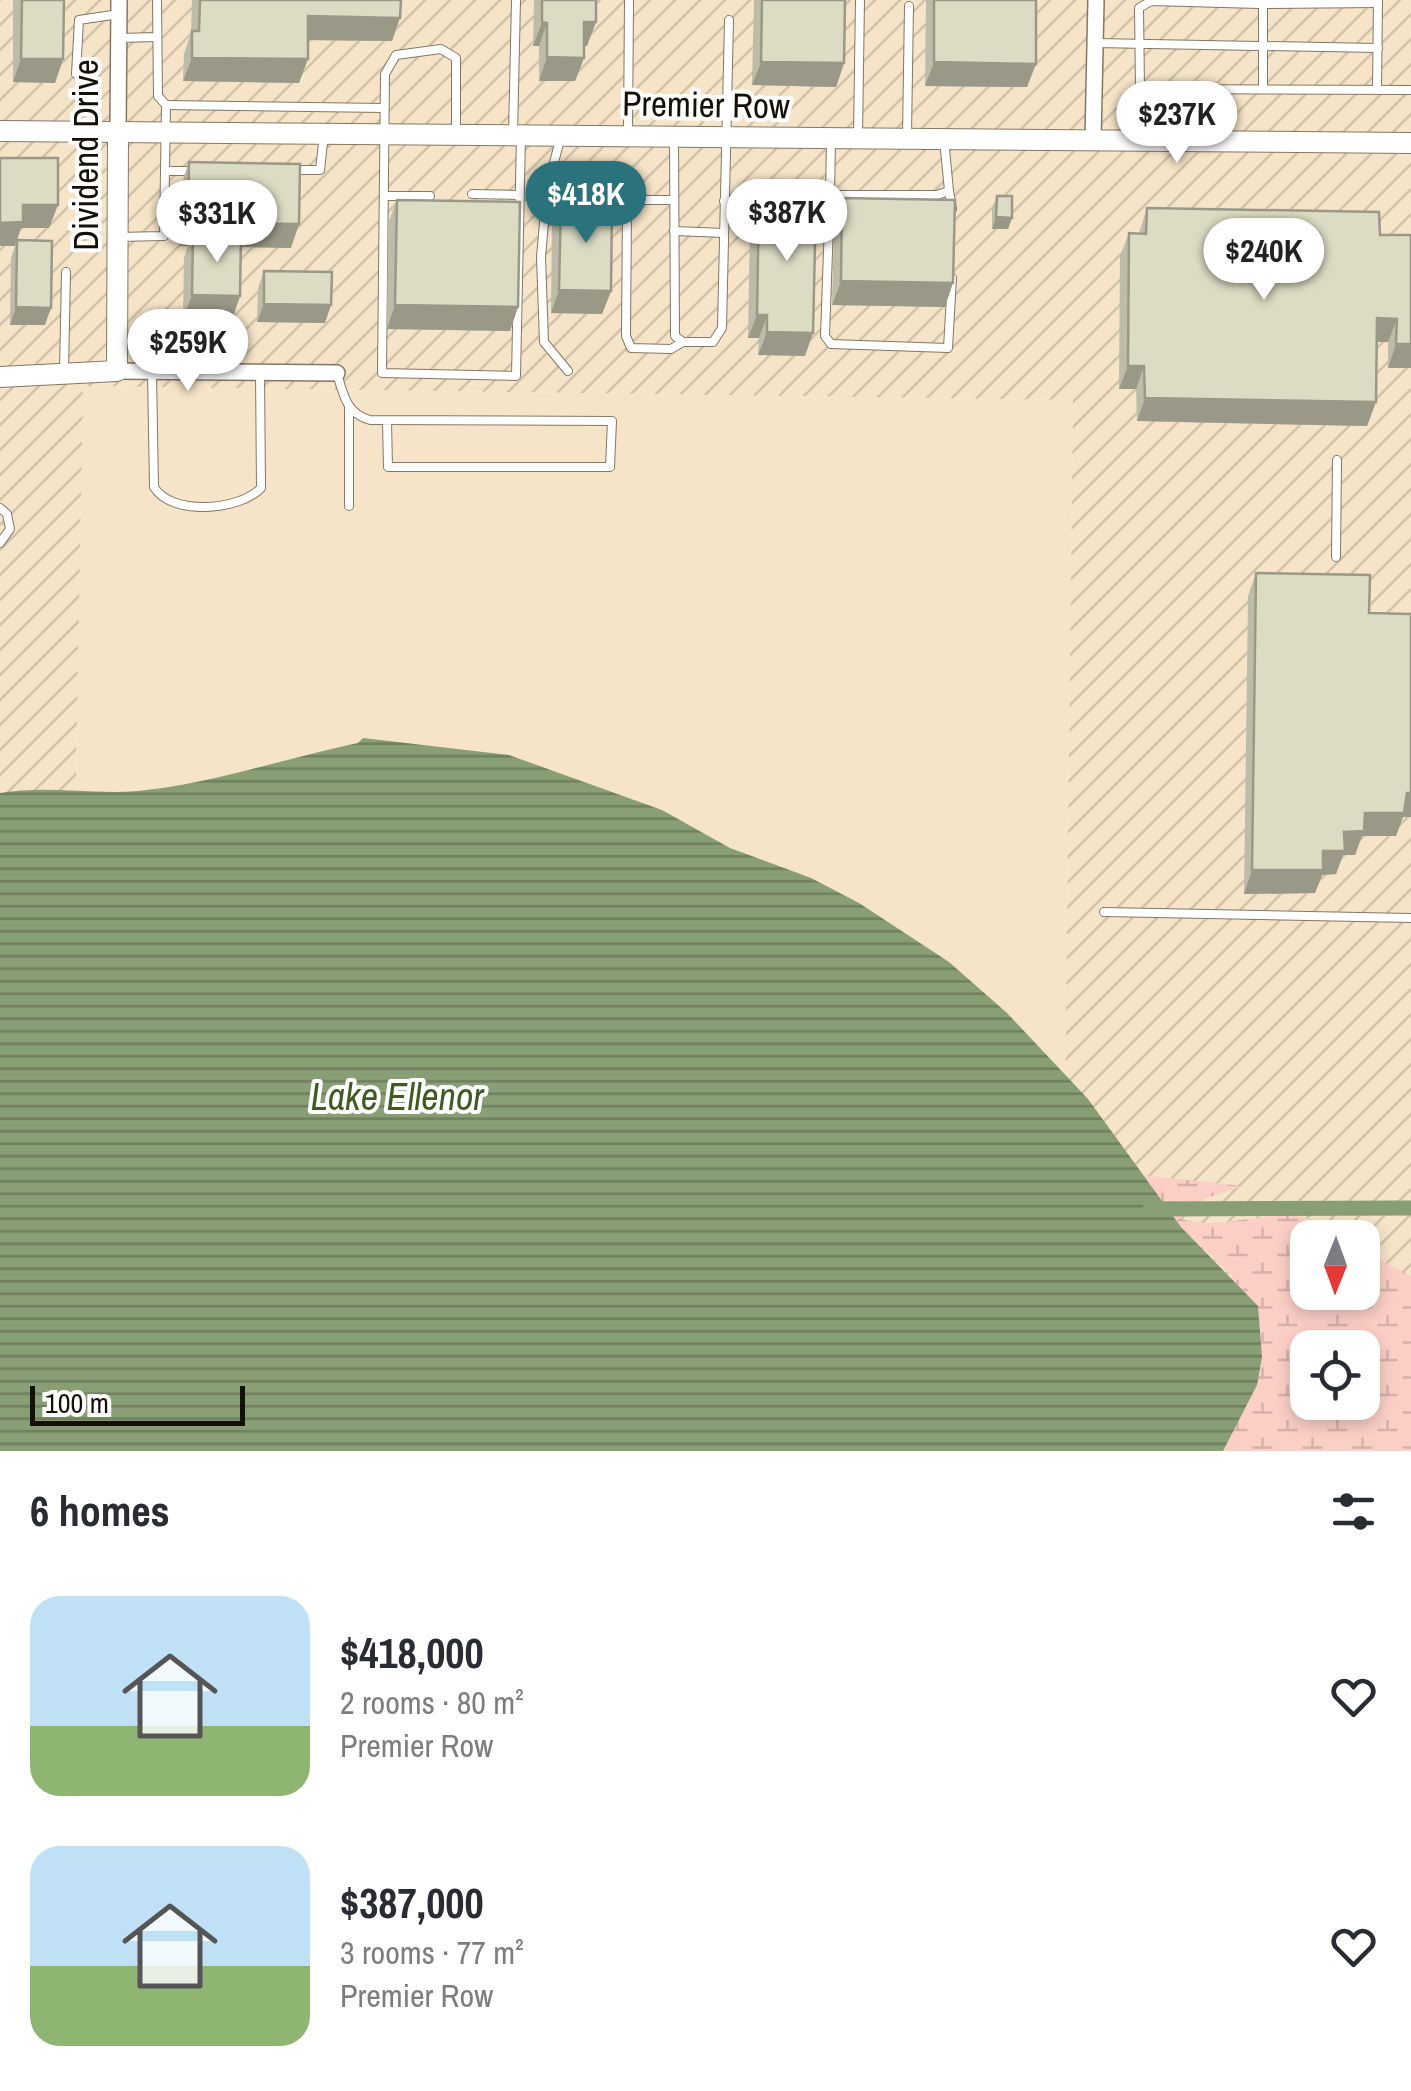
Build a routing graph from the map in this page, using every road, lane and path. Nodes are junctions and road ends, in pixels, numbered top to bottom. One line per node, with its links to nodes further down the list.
1 (157, 0): 12 (lane)
2 (516, 0): 29 (lane)
3 (629, 0): 31 (lane)
4 (860, 0): 35 (lane)
5 (1096, 0): 13 (street)
6 (1261, 2): 7 (lane); 14 (lane); 15 (lane)
7 (1378, 2): 16 (lane)
8 (909, 6): 36 (lane)
9 (119, 7): 11 (street, Dividend Drive); 17 (lane)
10 (729, 20): 33 (lane)
11 (119, 38): 12 (lane); 24 (street, Dividend Drive)
12 (158, 38): 21 (lane)
13 (1095, 43): 14 (lane); 38 (street)
14 (1140, 45): 15 (lane); 18 (lane)
15 (1262, 46): 16 (lane); 18 (lane)
16 (1378, 48): 19 (lane)
17 (76, 74)
18 (1263, 90): 19 (lane)
19 (1377, 90): 20 (lane)
20 (1411, 90)
21 (166, 105): 22 (lane); 25 (lane)
22 (384, 108): 27 (lane); 28 (lane)
23 (0, 131): 24 (street, Premier Row)
24 (118, 132): 25 (street, Premier Row); 55 (street, Dividend Drive)
25 (166, 132): 26 (street, Premier Row); 42 (lane)
26 (324, 134): 27 (street, Premier Row); 41 (lane)
27 (384, 134): 28 (street, Premier Row); 47 (lane)
28 (456, 136): 29 (street, Premier Row)
29 (517, 136): 30 (street, Premier Row); 45 (lane)
30 (561, 136): 31 (street, Premier Row); 62 (lane)
31 (628, 137): 32 (street, Premier Row)
32 (674, 138): 33 (street, Premier Row); 49 (lane)
33 (726, 138): 34 (street, Premier Row); 50 (lane)
34 (831, 139): 35 (street, Premier Row); 46 (lane)
35 (858, 139): 36 (street, Premier Row)
36 (907, 139): 37 (street, Premier Row)
37 (944, 139): 38 (street, Premier Row); 43 (lane)
38 (1093, 140): 39 (street, Premier Row)
39 (1411, 143)
40 (204, 170): 42 (lane)
41 (282, 170)
42 (166, 171): 55 (lane)
43 (949, 191): 46 (lane); 52 (lane)
44 (472, 194): 45 (lane)
45 (517, 194): 47 (lane)
46 (830, 194): 56 (lane)
47 (384, 196): 48 (lane)
48 (430, 196)
49 (674, 200): 53 (lane); 58 (lane)
50 (724, 201): 51 (lane); 54 (lane)
51 (780, 201)
52 (952, 220)
53 (674, 231): 54 (lane); 58 (lane)
54 (724, 232): 58 (lane)
55 (118, 237): 60 (street, Dividend Drive)
56 (952, 264)
57 (66, 272): 59 (lane)
58 (683, 342)
59 (64, 371): 60 (street); 65 (street)
60 (117, 371): 61 (street)
61 (152, 371): 63 (street); 63 (lane)
62 (568, 371)
63 (260, 372): 64 (street)
64 (337, 372): 66 (lane)
65 (0, 377)
66 (349, 408): 67 (lane); 69 (lane)
67 (388, 422): 67 (lane)
68 (1337, 460): 72 (lane)
69 (348, 506)
70 (0, 508): 71 (lane)
71 (0, 543)
72 (1336, 557)
73 (1104, 912): 74 (lane)
74 (1411, 918)

